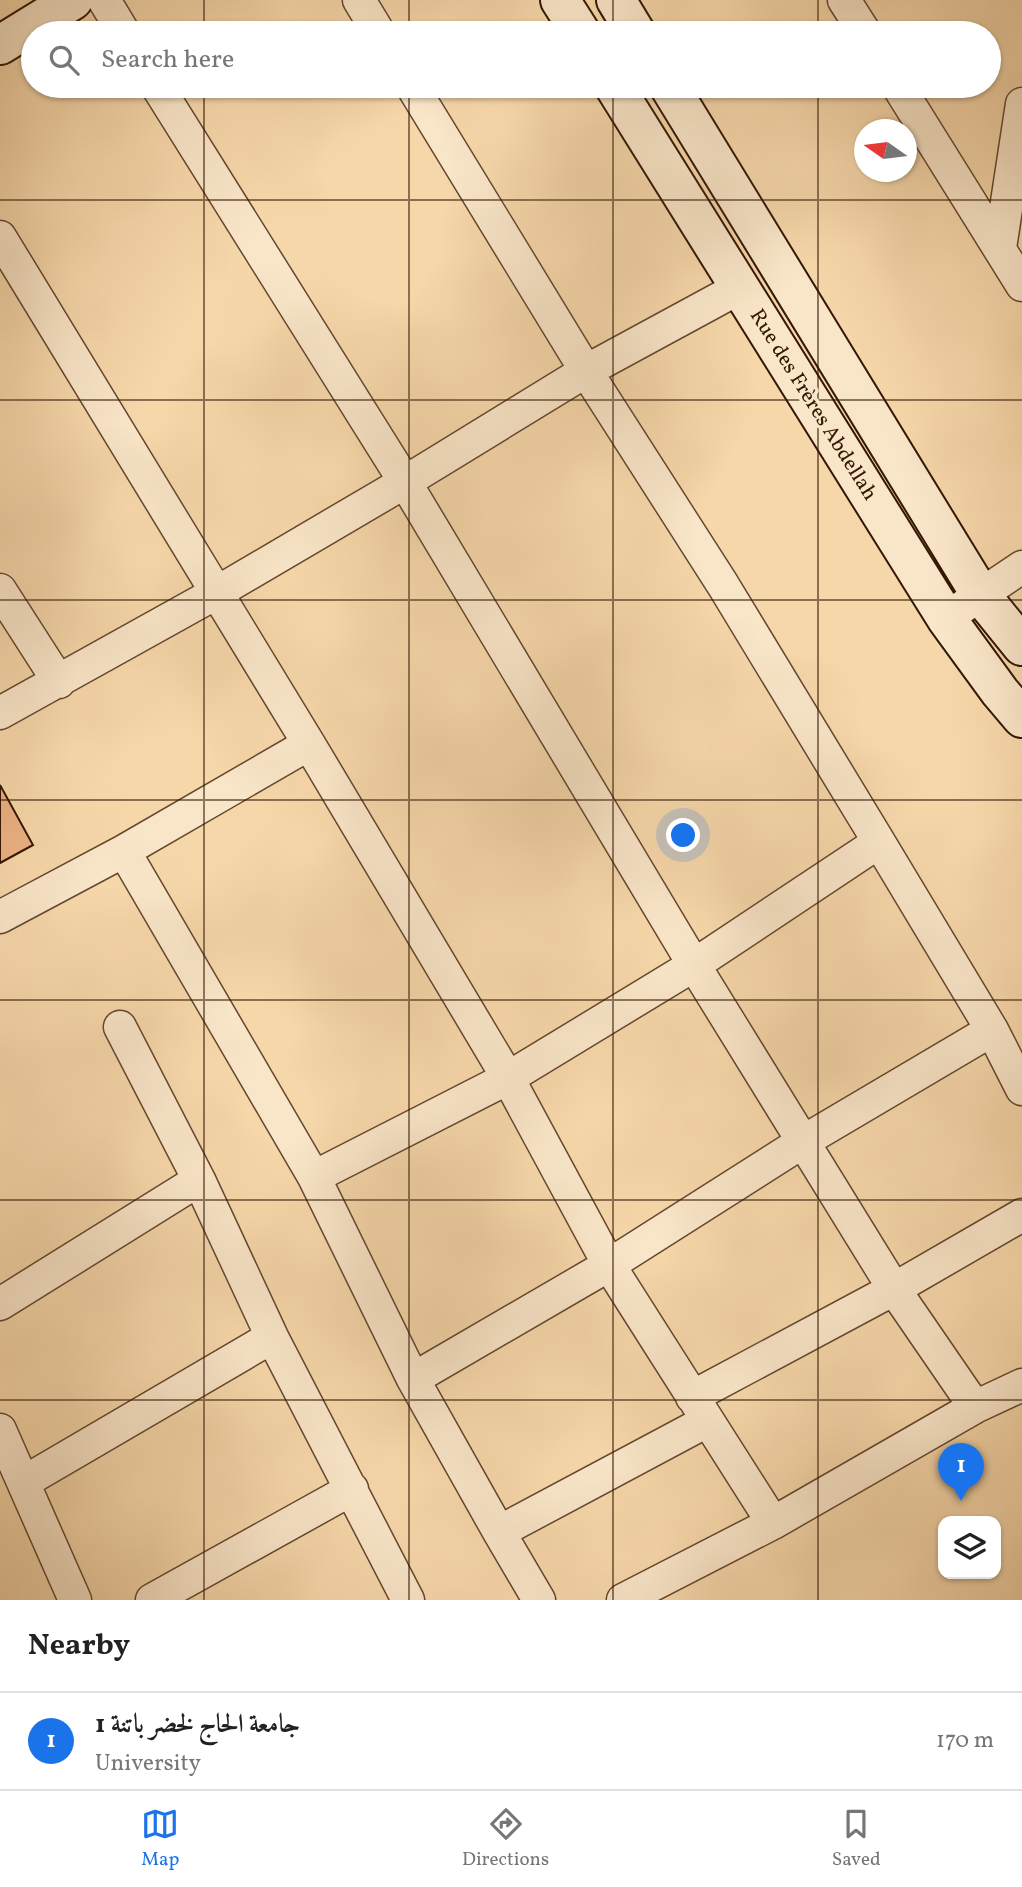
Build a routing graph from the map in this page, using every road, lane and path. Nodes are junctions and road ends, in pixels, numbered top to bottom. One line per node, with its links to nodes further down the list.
1 (73, 0): 7 (main road)
2 (104, 0): 8 (street)
3 (359, 0): 9 (street)
4 (561, 0): 10 (main road)
5 (616, 0): 11 (main road)
6 (844, 0): 12 (street)
7 (39, 21)
8 (117, 21)
9 (372, 21)
10 (574, 21)
11 (629, 21)
12 (857, 21)
13 (21, 32): 14 (main road)
14 (0, 45)
15 (165, 98): 26 (street)
16 (419, 98): 25 (street)
17 (621, 98): 24 (main road, Rue des Frères Abdellah)
18 (676, 98): 30 (main road, Rue des Frères Abdellah)
19 (906, 98): 22 (street)
20 (1022, 104): 22 (street)
21 (0, 237): 29 (street)
22 (1000, 248): 23 (street)
23 (1022, 285)
24 (739, 288): 25 (street); 31 (main road, Rue des Frères Abdellah)
25 (586, 371): 26 (street); 37 (street)
26 (405, 482): 29 (street); 40 (street)
27 (1022, 567): 30 (street)
28 (0, 590): 33 (street)
29 (216, 593): 33 (street); 36 (street)
30 (981, 594): 31 (street); 32 (main road, Rue des Frères Abdellah)
31 (946, 618): 35 (main road, Rue des Frères Abdellah)
32 (1022, 646)
33 (59, 682): 34 (street)
34 (0, 713)
35 (1022, 718)
36 (309, 744): 38 (street); 43 (street)
37 (879, 842): 40 (street); 42 (street)
38 (124, 851): 39 (street); 46 (street)
39 (0, 917)
40 (694, 965): 43 (street); 45 (street)
41 (120, 1027): 47 (street)
42 (992, 1030): 44 (street); 45 (street)
43 (508, 1078): 46 (street); 49 (street)
44 (1022, 1089)
45 (804, 1141): 49 (street); 50 (street)
46 (314, 1177): 53 (street)
47 (199, 1180): 51 (street); 52 (street)
48 (1022, 1215): 50 (street)
49 (609, 1265): 53 (street); 56 (street)
50 (894, 1289): 55 (street); 56 (street)
51 (0, 1304)
52 (272, 1337): 58 (street); 59 (street)
53 (413, 1379): 61 (street)
54 (1022, 1385): 55 (street)
55 (975, 1407): 60 (street)
56 (700, 1409): 60 (street); 61 (street)
57 (0, 1430): 58 (street)
58 (24, 1482): 62 (street)
59 (352, 1489): 63 (street); 64 (street)
60 (773, 1523): 66 (street)
61 (499, 1532): 65 (street)
62 (75, 1600)
63 (152, 1600)
64 (408, 1600)
65 (539, 1600)
66 (623, 1600)

